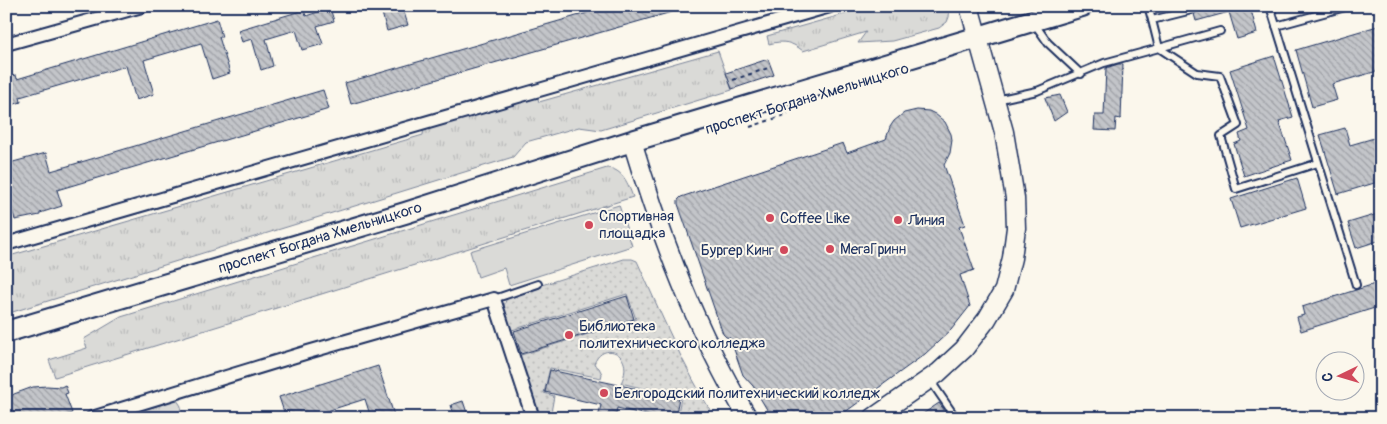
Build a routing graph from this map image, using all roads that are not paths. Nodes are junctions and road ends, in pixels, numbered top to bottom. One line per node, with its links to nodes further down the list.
1 (142, 6): 15 (street)
2 (830, 6): 21 (street)
3 (968, 6): 14 (street)
4 (1082, 6): 11 (main road, проспект Богдана Хмельницкого)
5 (1148, 6): 10 (lane)
6 (1200, 6): 9 (lane)
7 (1270, 6): 12 (lane)
8 (1349, 6): 12 (lane)
9 (1181, 9): 10 (lane)
10 (1152, 20): 16 (lane)
11 (1033, 22): 14 (main road, проспект Богдана Хмельницкого); 17 (lane)
12 (1276, 26): 20 (lane)
13 (1220, 31): 16 (lane)
14 (978, 38): 18 (street); 19 (main road, проспект Богдана Хмельницкого)
15 (6, 44)
16 (1159, 48): 17 (lane); 20 (lane)
17 (1081, 74): 18 (lane)
18 (995, 100): 26 (street)
19 (632, 141): 25 (main road, проспект Богдана Хмельницкого); 29 (street)
20 (1318, 164): 23 (lane)
21 (6, 244)
22 (538, 284): 24 (lane)
23 (1356, 285)
24 (494, 299): 27 (street); 28 (street)
25 (6, 332)
26 (930, 379): 30 (street); 31 (lane)
27 (92, 418)
28 (533, 418)
29 (748, 418)
30 (873, 418)
31 (956, 418)

